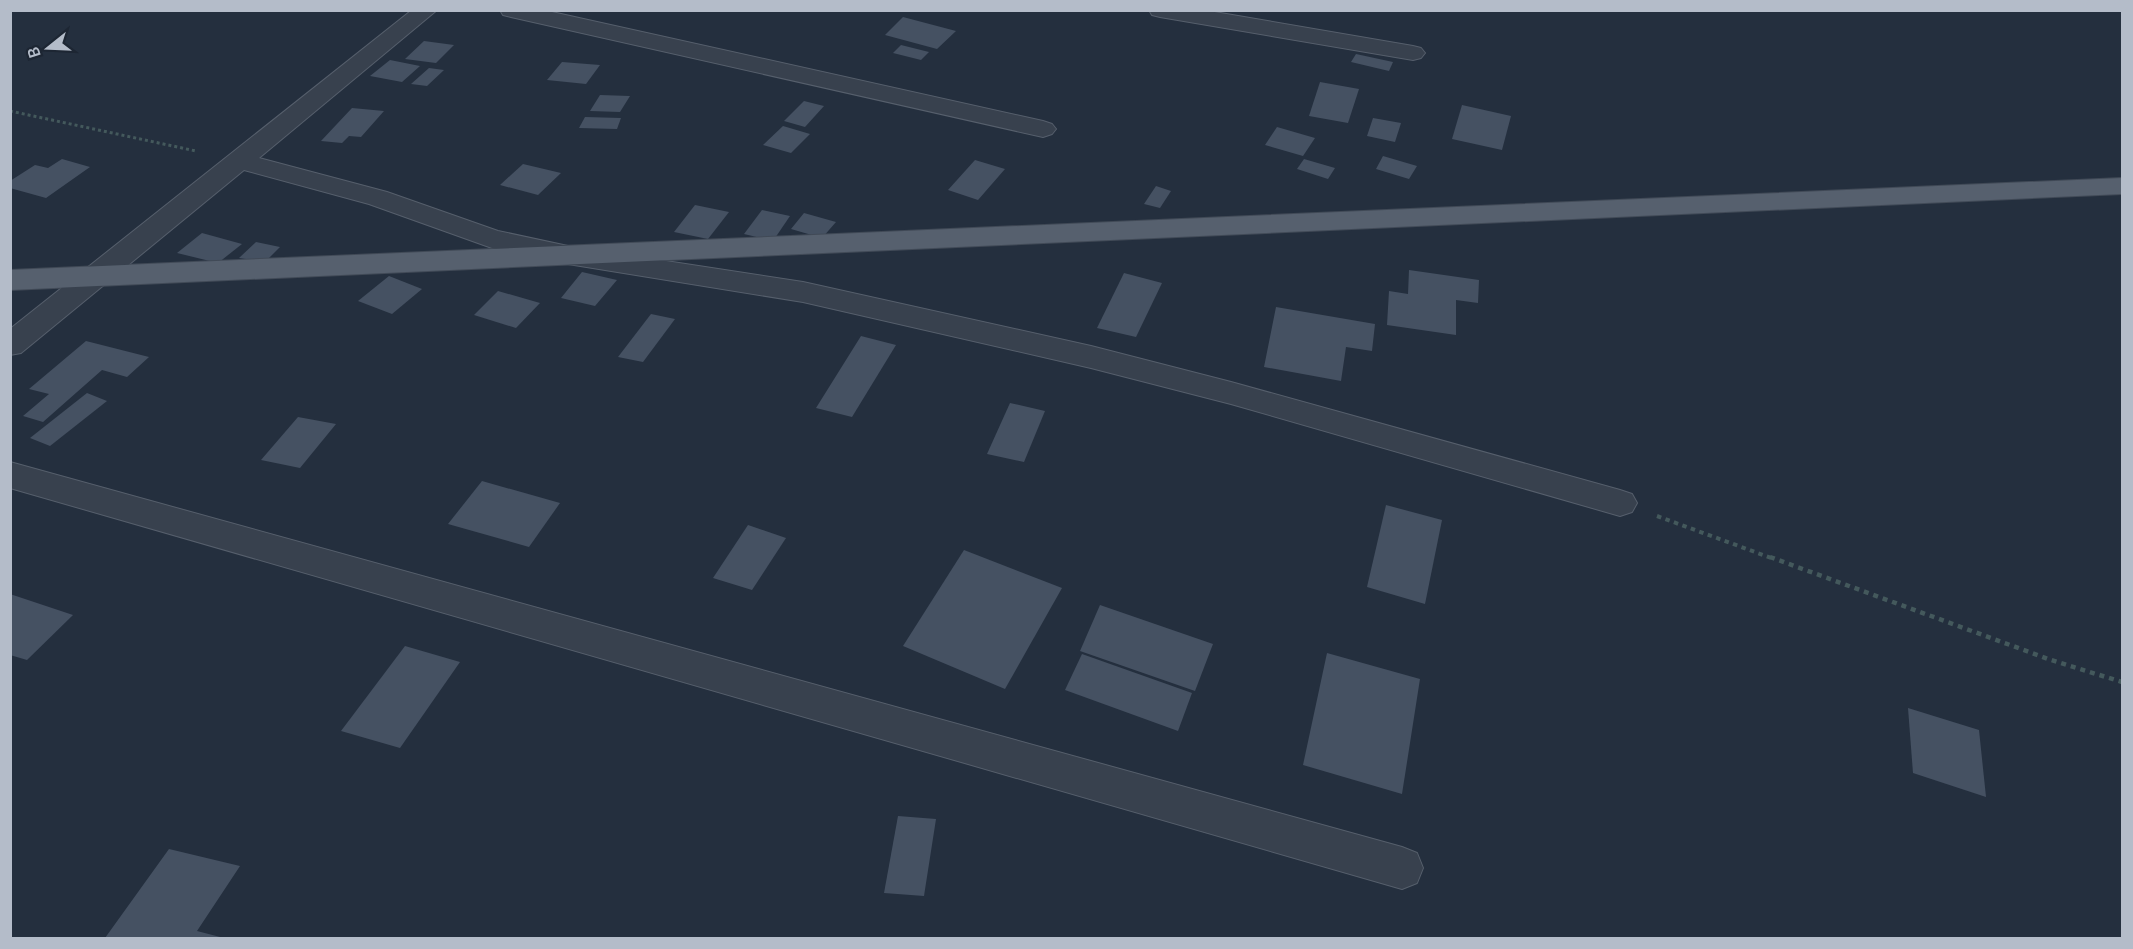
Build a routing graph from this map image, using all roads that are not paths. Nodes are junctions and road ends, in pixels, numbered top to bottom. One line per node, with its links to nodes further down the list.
1 (426, 10): 6 (street)
2 (511, 10): 5 (street)
3 (1160, 10): 4 (street)
4 (1413, 53)
5 (1043, 129)
6 (238, 160): 8 (street); 9 (street)
7 (2122, 186): 8 (main road)
8 (568, 255): 9 (main road); 13 (street)
9 (97, 276): 10 (main road); 11 (street)
10 (10, 280)
11 (10, 345)
12 (10, 475): 14 (street)
13 (1620, 503)
14 (1402, 868)

